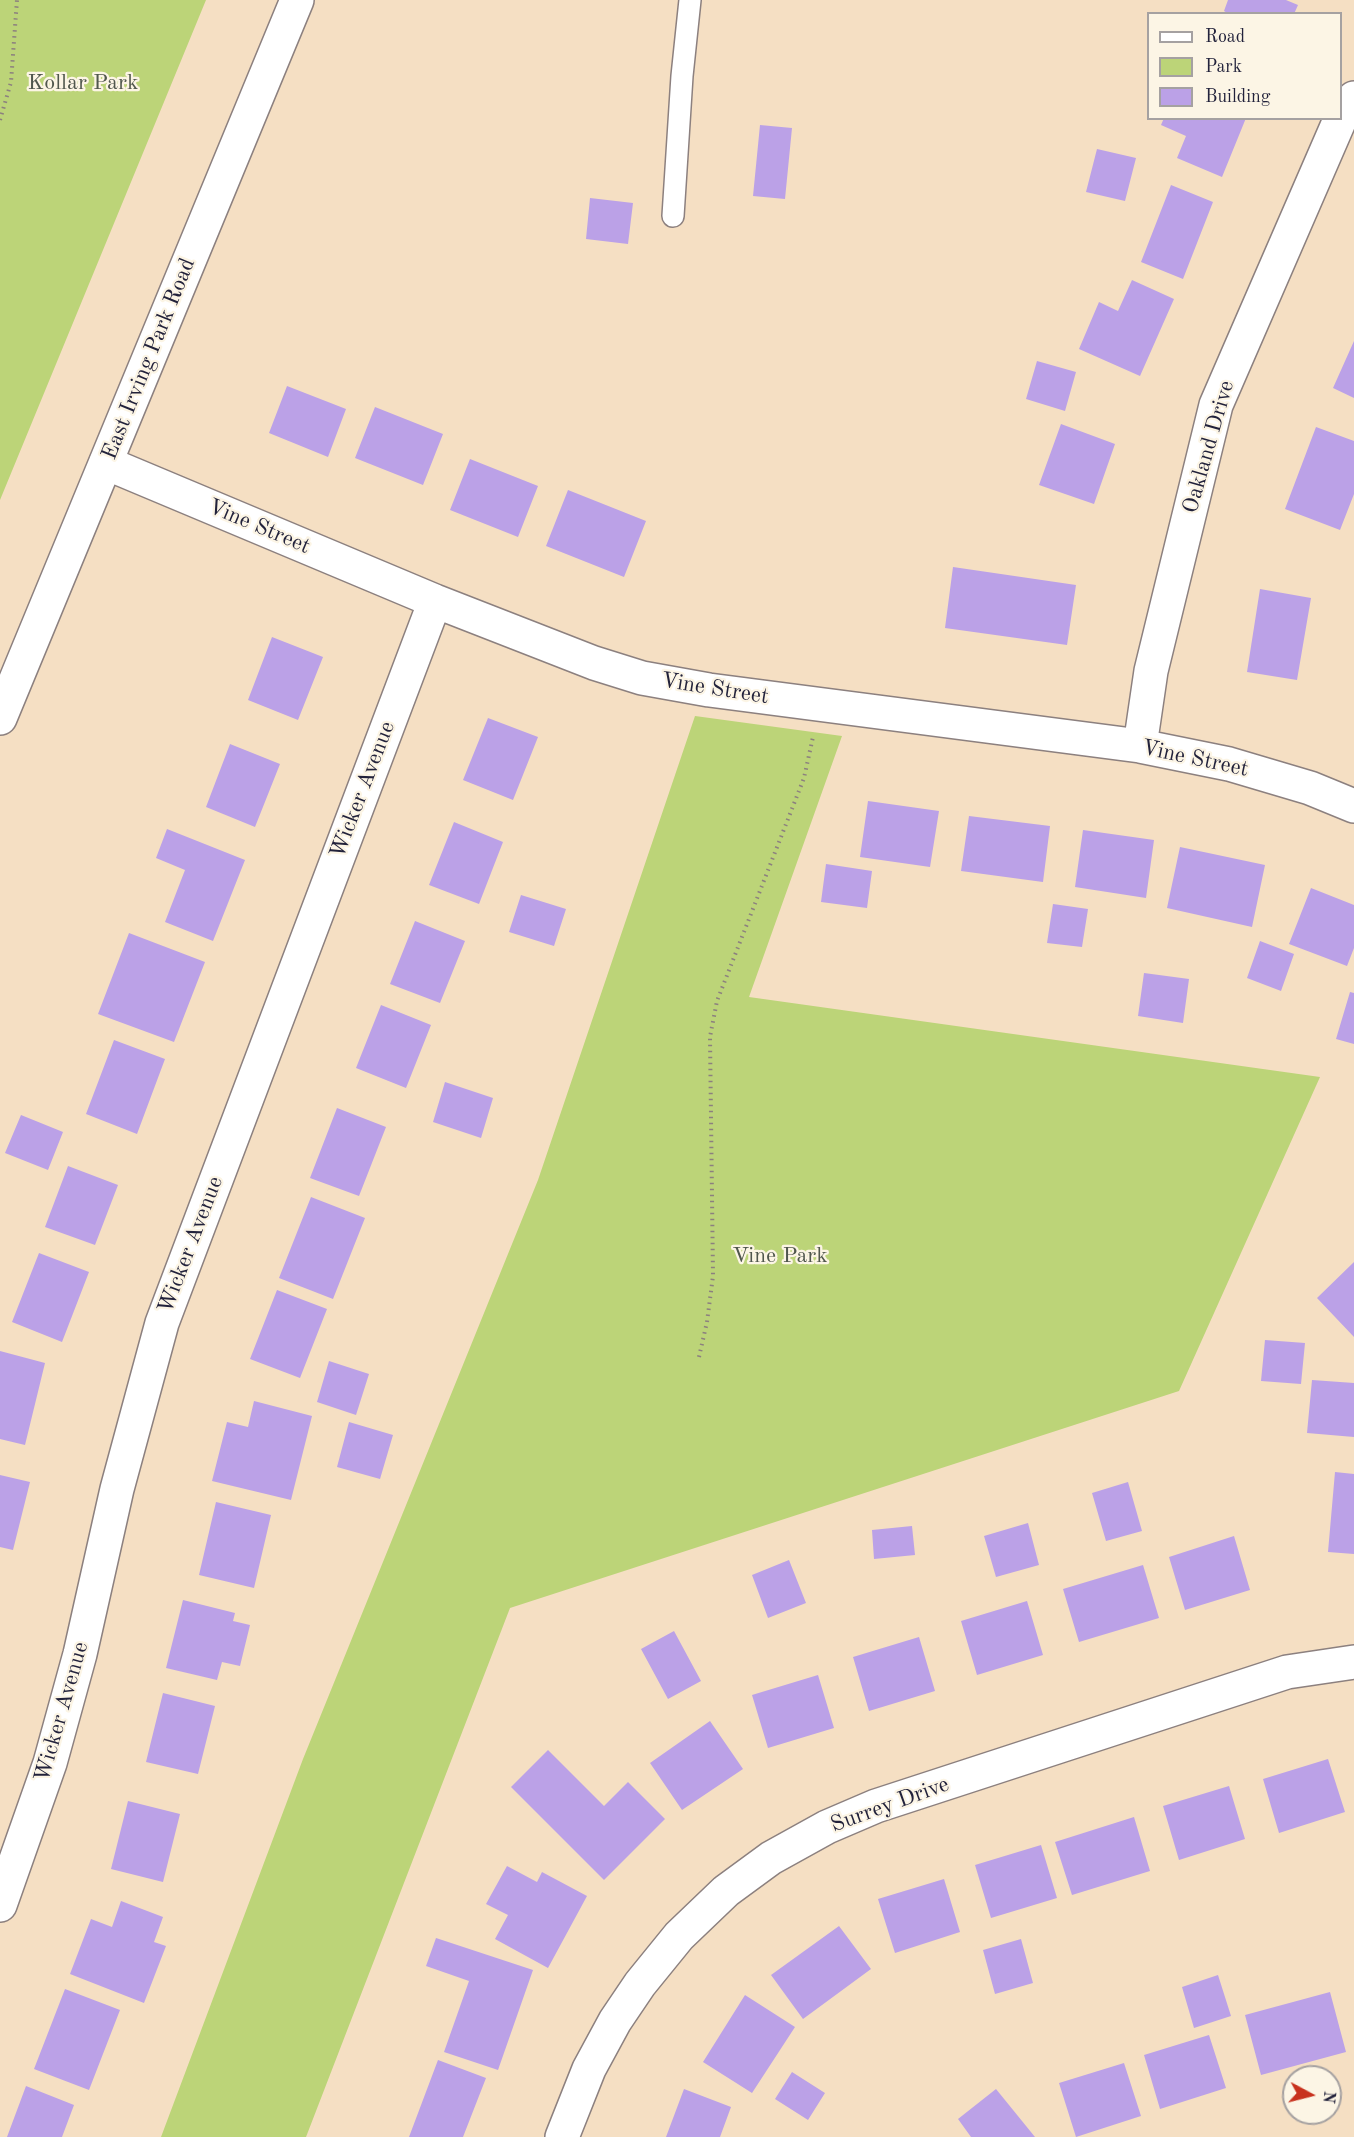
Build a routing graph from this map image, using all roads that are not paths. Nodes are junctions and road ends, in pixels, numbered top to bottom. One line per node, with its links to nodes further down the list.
1 (297, 0): 7 (street, East Irving Park Road)
2 (690, 0): 6 (lane)
3 (1354, 98): 4 (street, Oakland Drive)
4 (1342, 115)
5 (1340, 120): 10 (street, Oakland Drive)
6 (673, 216)
7 (106, 463): 8 (street, Vine Street); 9 (street, East Irving Park Road)
8 (435, 601): 10 (street, Vine Street); 13 (street, Wicker Avenue)
9 (0, 718)
10 (1140, 746): 11 (street, Vine Street)
11 (1354, 806)
12 (1354, 1662): 14 (street, Surrey Drive)
13 (0, 1905)
14 (562, 2137)

